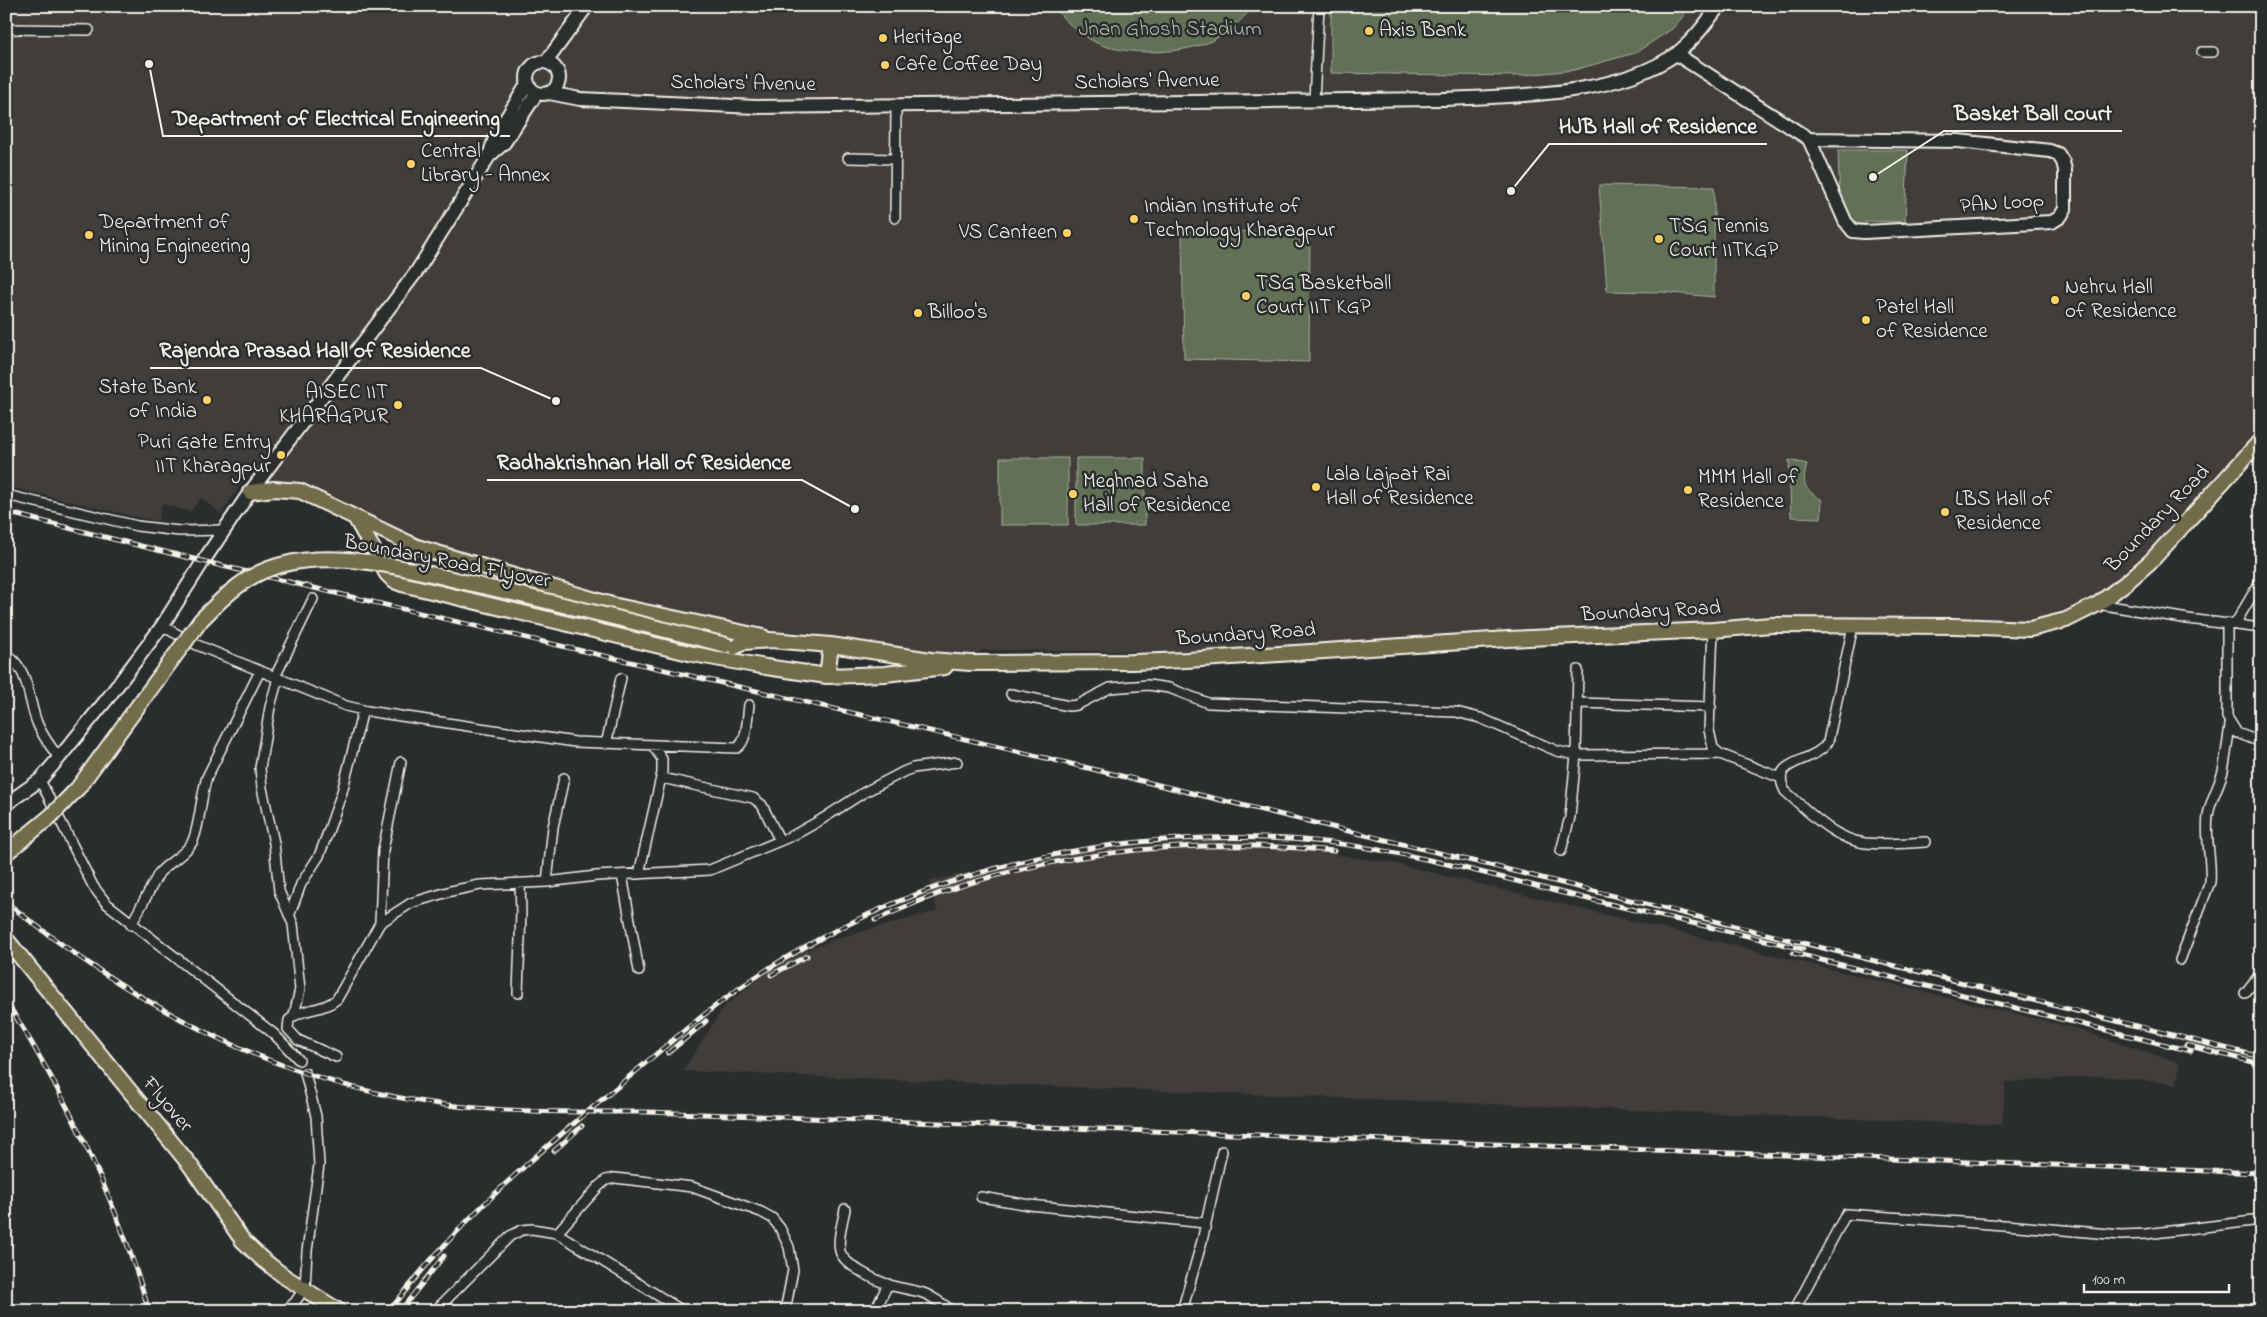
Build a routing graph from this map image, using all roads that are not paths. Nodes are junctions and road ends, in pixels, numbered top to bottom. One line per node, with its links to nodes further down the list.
1 (587, 6): 9 (street)
2 (1319, 6): 12 (street)
3 (1719, 6): 8 (street, Scholars' Avenue)
4 (6, 29): 5 (street)
5 (89, 30)
6 (2202, 52): 7 (street)
7 (2214, 52)
8 (1676, 54): 12 (street, Scholars' Avenue); 14 (street)
9 (546, 62): 10 (street); 11 (street)
10 (528, 83): 11 (street); 15 (street)
11 (543, 93): 13 (street, Scholars' Avenue); 15 (street)
12 (1314, 100): 13 (street, Scholars' Avenue)
13 (896, 105): 17 (street)
14 (1809, 138): 14 (street, PAN Loop)
15 (488, 156): 20 (street)
16 (848, 158): 17 (street)
17 (895, 159): 18 (street)
18 (895, 218)
19 (2261, 440): 26 (main road, Boundary Road)
20 (250, 492): 22 (main road); 23 (street)
21 (6, 495): 23 (street)
22 (356, 519): 32 (main road); 37 (main road, Boundary Road)
23 (223, 530): 28 (street)
24 (2261, 580): 27 (street)
25 (313, 599): 41 (street)
26 (2098, 604): 27 (street); 29 (main road, Boundary Road)
27 (2231, 624): 30 (street); 48 (street)
28 (162, 626): 39 (street); 54 (street)
29 (1852, 626): 31 (main road, Boundary Road); 59 (street)
30 (2261, 628)
31 (1713, 630): 36 (main road, Boundary Road); 46 (street)
32 (771, 640): 33 (main road, Boundary Road); 34 (main road, Boundary Road Flyover)
33 (831, 645): 36 (main road, Boundary Road); 40 (main road)
34 (730, 646): 37 (main road); 65 (main road, Boundary Road Flyover, bridge)
35 (6, 654): 54 (street)
36 (970, 663): 40 (main road, Boundary Road)
37 (752, 665): 40 (main road, Boundary Road)
38 (1578, 670): 44 (street)
39 (260, 671): 41 (street); 72 (street)
40 (826, 676)
41 (277, 678): 47 (street); 70 (street)
42 (621, 678): 50 (street)
43 (1011, 694): 53 (street)
44 (1578, 703): 46 (street); 53 (street)
45 (748, 705): 51 (street)
46 (1711, 707): 52 (street)
47 (363, 710): 50 (street); 70 (street)
48 (2230, 725): 49 (street); 74 (street)
49 (2261, 742)
50 (606, 744): 51 (street)
51 (653, 746): 58 (street)
52 (1720, 754): 53 (street); 59 (street)
53 (1576, 755): 64 (street)
54 (59, 758): 60 (street)
55 (401, 762): 71 (street)
56 (957, 762): 62 (street)
57 (564, 778): 68 (street)
58 (662, 778): 62 (street); 66 (street)
59 (1781, 778): 63 (street)
60 (40, 780): 61 (street); 72 (street)
61 (6, 804)
62 (780, 841): 66 (street)
63 (1926, 842)
64 (1561, 852)
65 (6, 854)
66 (639, 874): 67 (street)
67 (622, 875): 68 (street); 75 (street)
68 (547, 882): 69 (street)
69 (520, 884): 71 (street); 77 (street)
70 (290, 914): 79 (street)
71 (380, 922): 79 (street)
72 (131, 925): 81 (street)
73 (6, 939): 90 (main road, Flyover)
74 (2180, 960)
75 (639, 971)
76 (2261, 974): 78 (street)
77 (518, 993)
78 (2245, 993)
79 (294, 1016): 80 (street)
80 (336, 1057)
81 (299, 1060)
82 (305, 1073): 90 (street)
83 (1222, 1151): 87 (street)
84 (981, 1197): 87 (street)
85 (845, 1209): 89 (street)
86 (2261, 1220): 99 (street)
87 (1206, 1223): 98 (street)
88 (557, 1234): 93 (street); 94 (street); 95 (street)
89 (888, 1284): 96 (street); 97 (street)
90 (305, 1288): 91 (street); 92 (main road, Flyover)
91 (285, 1311)
92 (340, 1311)
93 (435, 1311)
94 (683, 1311)
95 (785, 1311)
96 (875, 1311)
97 (953, 1311)
98 (1182, 1311)
99 (1794, 1311)

